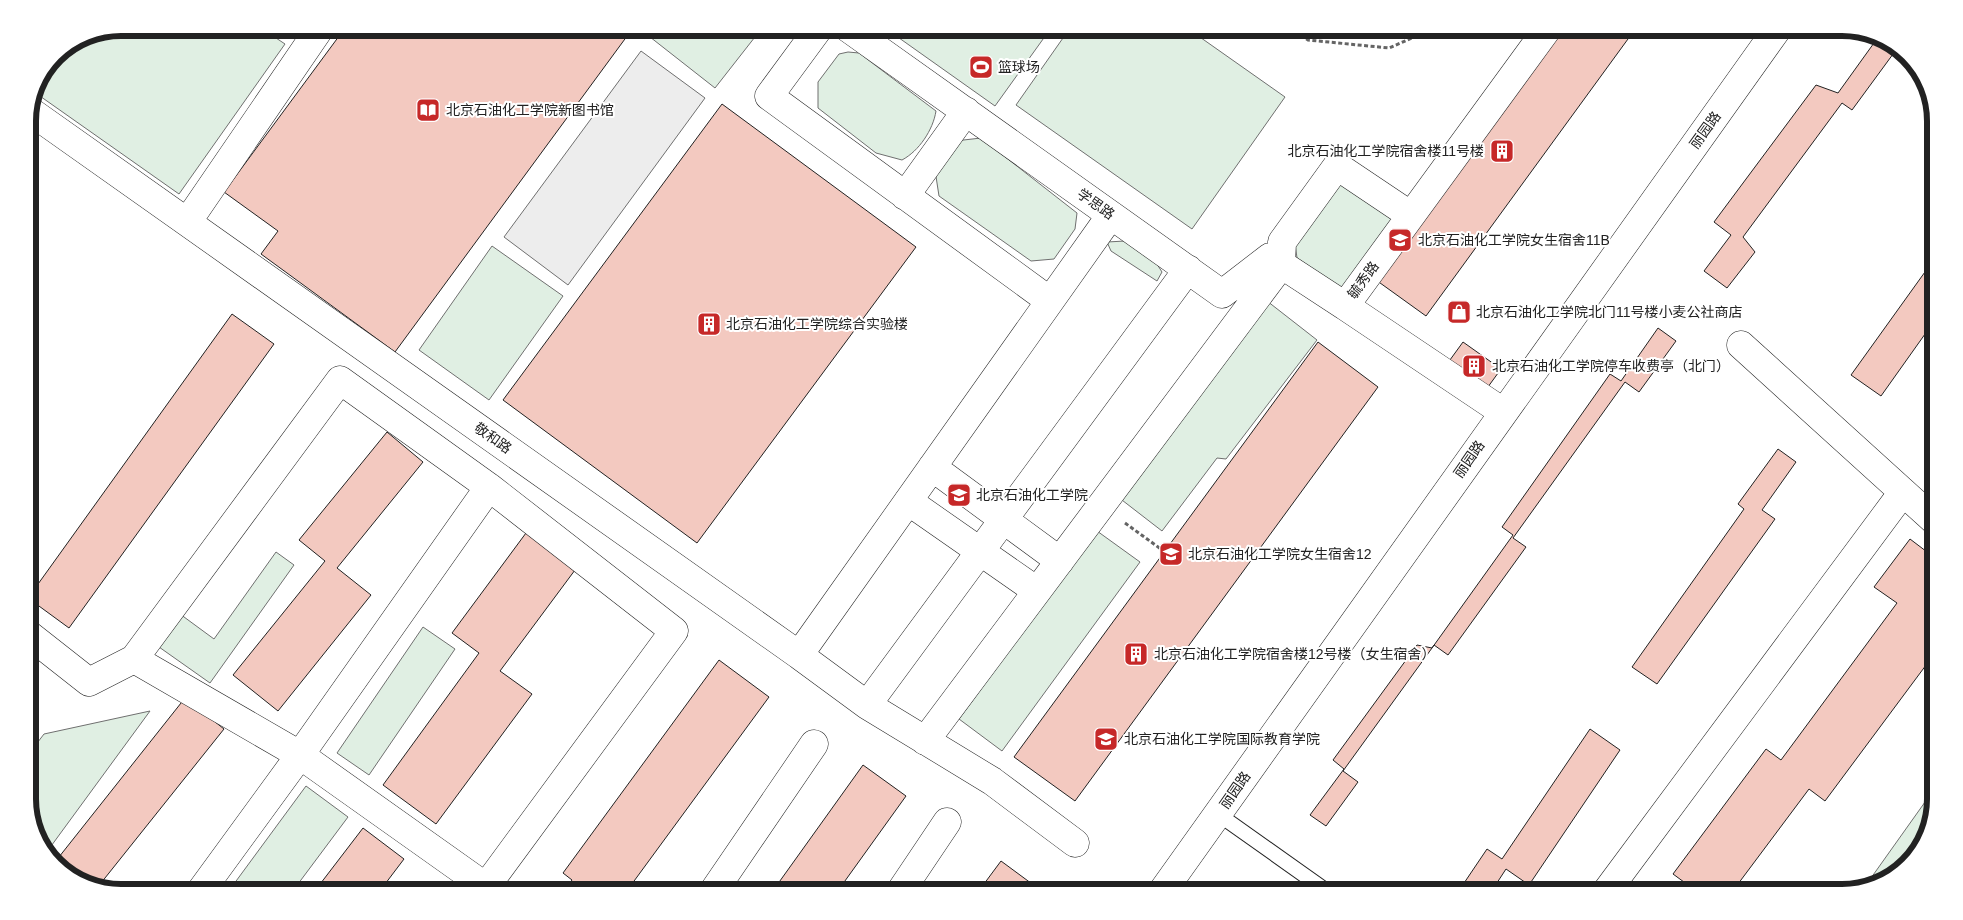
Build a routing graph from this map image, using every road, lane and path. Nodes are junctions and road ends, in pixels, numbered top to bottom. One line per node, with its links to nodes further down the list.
1 (315, 36): 13 (street)
2 (813, 36): 10 (street)
3 (859, 36): 8 (street, 学思路)
4 (1302, 36): 5 (path)
5 (1417, 36)
6 (1542, 36): 12 (street, 毓秀路)
7 (1772, 36): 19 (street, 丽园路)
8 (966, 111): 10 (street); 11 (street, 学思路)
9 (36, 115): 13 (street, 敬和路)
10 (905, 196): 16 (street)
11 (1111, 215): 15 (street, 学思路); 16 (street)
12 (1410, 215): 14 (street); 17 (street, 毓秀路)
13 (188, 221): 32 (street, 敬和路)
14 (1281, 265): 15 (street, 学思路); 17 (street); 24 (street)
15 (1188, 269): 26 (street)
16 (1050, 301): 20 (street)
17 (1344, 306): 19 (street, 毓秀路)
18 (1741, 345): 22 (street)
19 (1503, 412): 38 (street, 丽园路)
20 (932, 467): 23 (street); 26 (street)
21 (489, 487): 33 (street); 37 (street); 43 (street)
22 (1903, 492): 25 (street); 48 (street)
23 (908, 501): 27 (street); 32 (street)
24 (1101, 506): 28 (path); 29 (street)
25 (1927, 513)
26 (1004, 520): 27 (street); 29 (street)
27 (980, 552): 30 (street); 34 (street)
28 (1165, 552)
29 (1060, 561): 30 (street)
30 (1037, 591): 35 (street)
31 (36, 649): 33 (street)
32 (799, 655): 34 (street, 敬和路)
33 (134, 659): 37 (street)
34 (868, 705): 35 (street, 敬和路)
35 (925, 741): 40 (street, 敬和路)
36 (814, 744): 44 (street)
37 (300, 755): 41 (street); 42 (street)
38 (1218, 814): 46 (street, 丽园路); 47 (lane)
39 (947, 822): 45 (street)
40 (1075, 843)
41 (206, 884)
42 (476, 884)
43 (488, 884)
44 (718, 884)
45 (905, 884)
46 (1168, 884)
47 (1317, 884)
48 (1612, 884)

